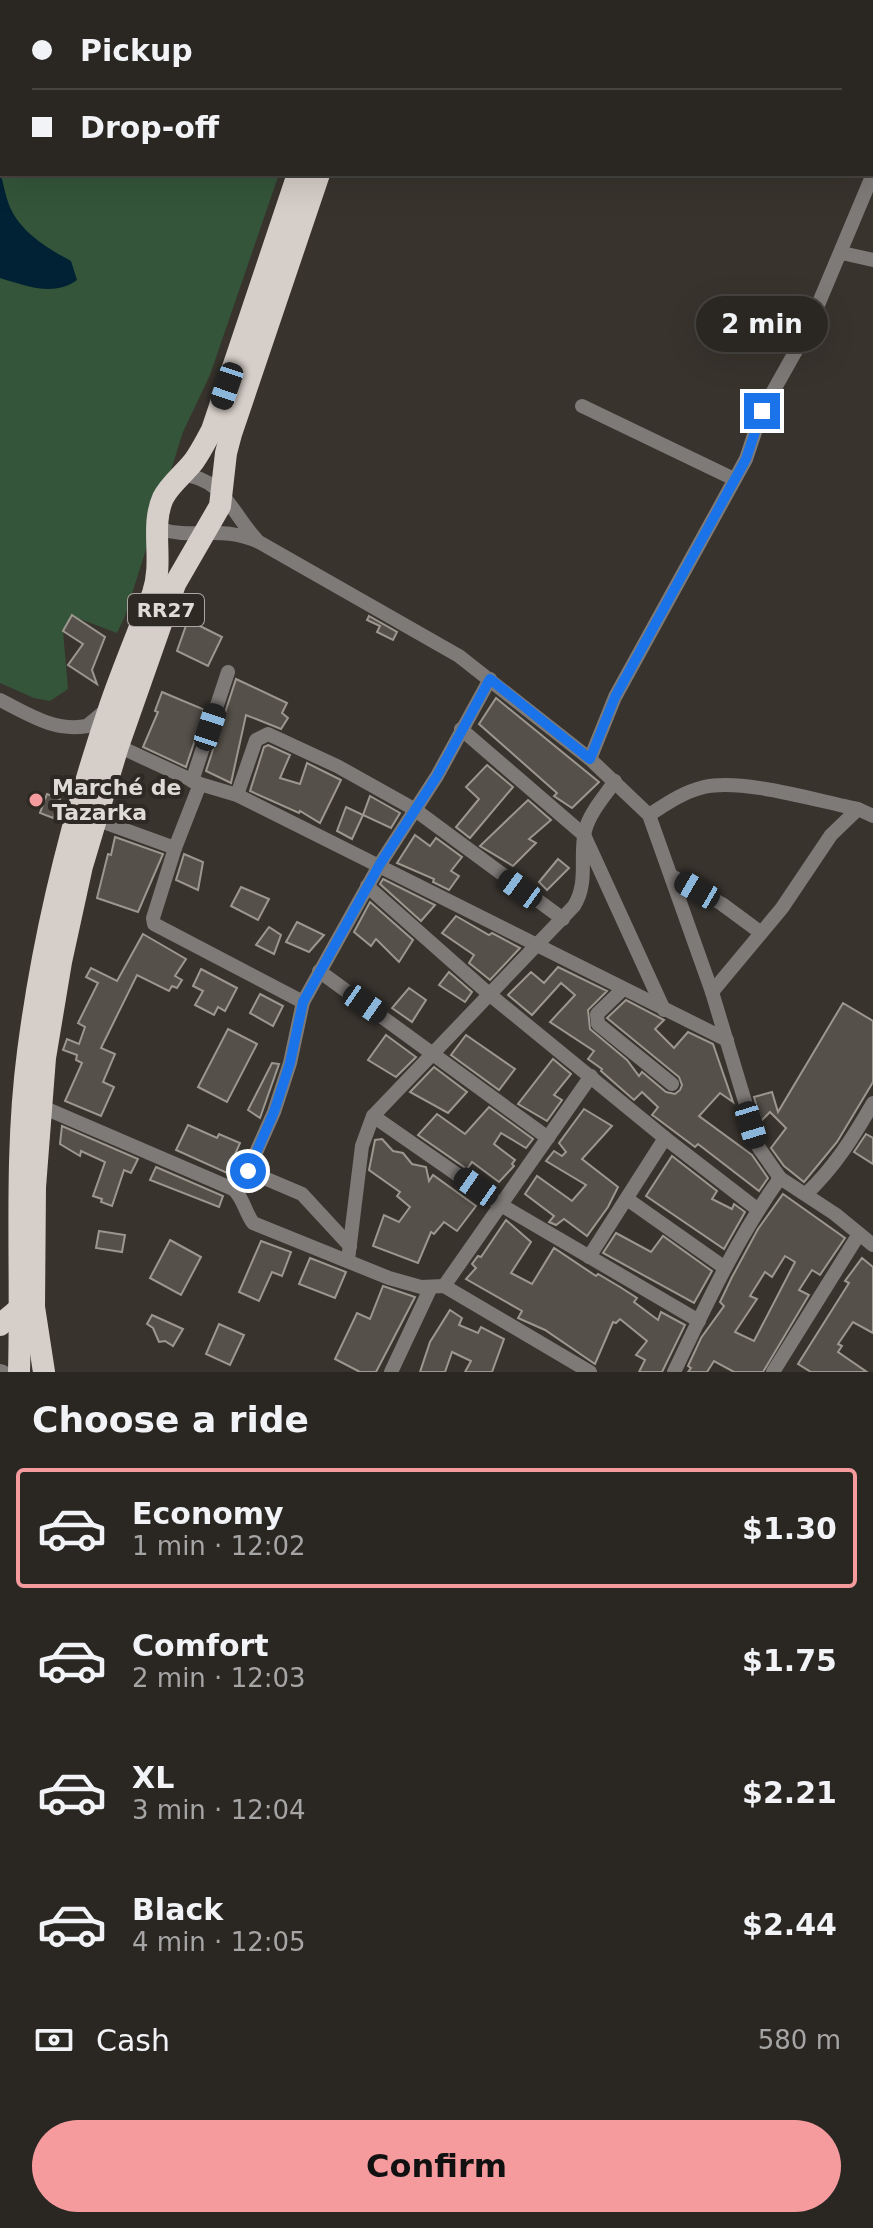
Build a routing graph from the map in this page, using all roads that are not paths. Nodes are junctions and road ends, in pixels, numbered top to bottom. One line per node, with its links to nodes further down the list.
1 (297, 176): 7 (highway, RR27)
2 (318, 176): 9 (highway, RR27)
3 (872, 176): 4 (street)
4 (842, 253): 5 (street); 8 (street)
5 (873, 260)
6 (582, 406): 8 (street)
7 (182, 475): 9 (street); 10 (highway, RR27)
8 (734, 479): 19 (street)
9 (222, 492): 11 (highway, RR27); 12 (street)
10 (157, 528): 11 (street); 16 (highway, RR27)
11 (206, 531): 12 (street); 18 (highway, RR27)
12 (259, 542): 14 (street)
13 (228, 672): 21 (street)
14 (490, 679): 17 (street); 19 (street)
15 (0, 700): 16 (street)
16 (110, 705): 64 (highway, RR27)
17 (461, 729): 23 (street); 28 (street)
18 (118, 746): 21 (street); 27 (highway, RR27)
19 (590, 759): 20 (street)
20 (615, 781): 25 (street); 28 (street)
21 (196, 783): 22 (street); 29 (street)
22 (237, 795): 23 (street); 30 (street)
23 (414, 809): 30 (street); 33 (street)
24 (858, 809): 25 (street); 26 (street); 34 (street)
25 (649, 815): 31 (street)
26 (873, 816)
27 (95, 819): 29 (street); 47 (highway, RR27)
28 (584, 835): 33 (street); 41 (street)
29 (175, 848): 40 (street)
30 (380, 864): 32 (street); 35 (street)
31 (672, 876): 34 (street); 38 (street)
32 (367, 886): 36 (street); 39 (street)
33 (563, 919): 35 (street)
34 (760, 932): 38 (street)
35 (537, 945): 37 (street); 39 (street)
36 (319, 971): 40 (street); 43 (street)
37 (622, 990): 41 (street); 45 (street)
38 (712, 992): 42 (street)
39 (489, 994): 43 (street); 44 (street)
40 (303, 1002): 51 (street)
41 (664, 1010): 42 (street)
42 (727, 1040): 52 (street)
43 (435, 1053): 48 (street); 49 (street)
44 (591, 1076): 49 (street); 50 (street)
45 (672, 1084)
46 (873, 1103): 54 (street)
47 (40, 1106): 53 (street); 68 (highway, RR27)
48 (373, 1116): 56 (street); 60 (street)
49 (548, 1138): 56 (street)
50 (665, 1138): 55 (street); 57 (street)
51 (248, 1171): 53 (street); 60 (street)
52 (780, 1178): 54 (street); 57 (street)
53 (238, 1193): 60 (street)
54 (806, 1194): 58 (street)
55 (627, 1199): 61 (street); 62 (street)
56 (501, 1205): 61 (street); 63 (street)
57 (757, 1209): 62 (street)
58 (859, 1234): 59 (street); 72 (street)
59 (873, 1245)
60 (349, 1253): 63 (street)
61 (589, 1257): 65 (street)
62 (725, 1268): 65 (street)
63 (438, 1287): 69 (street); 70 (street)
64 (19, 1309): 66 (highway); 67 (highway, RR27)
65 (699, 1321): 71 (street)
66 (0, 1325)
67 (19, 1372)
68 (44, 1372)
69 (391, 1372)
70 (590, 1372)
71 (674, 1372)
72 (773, 1372)

